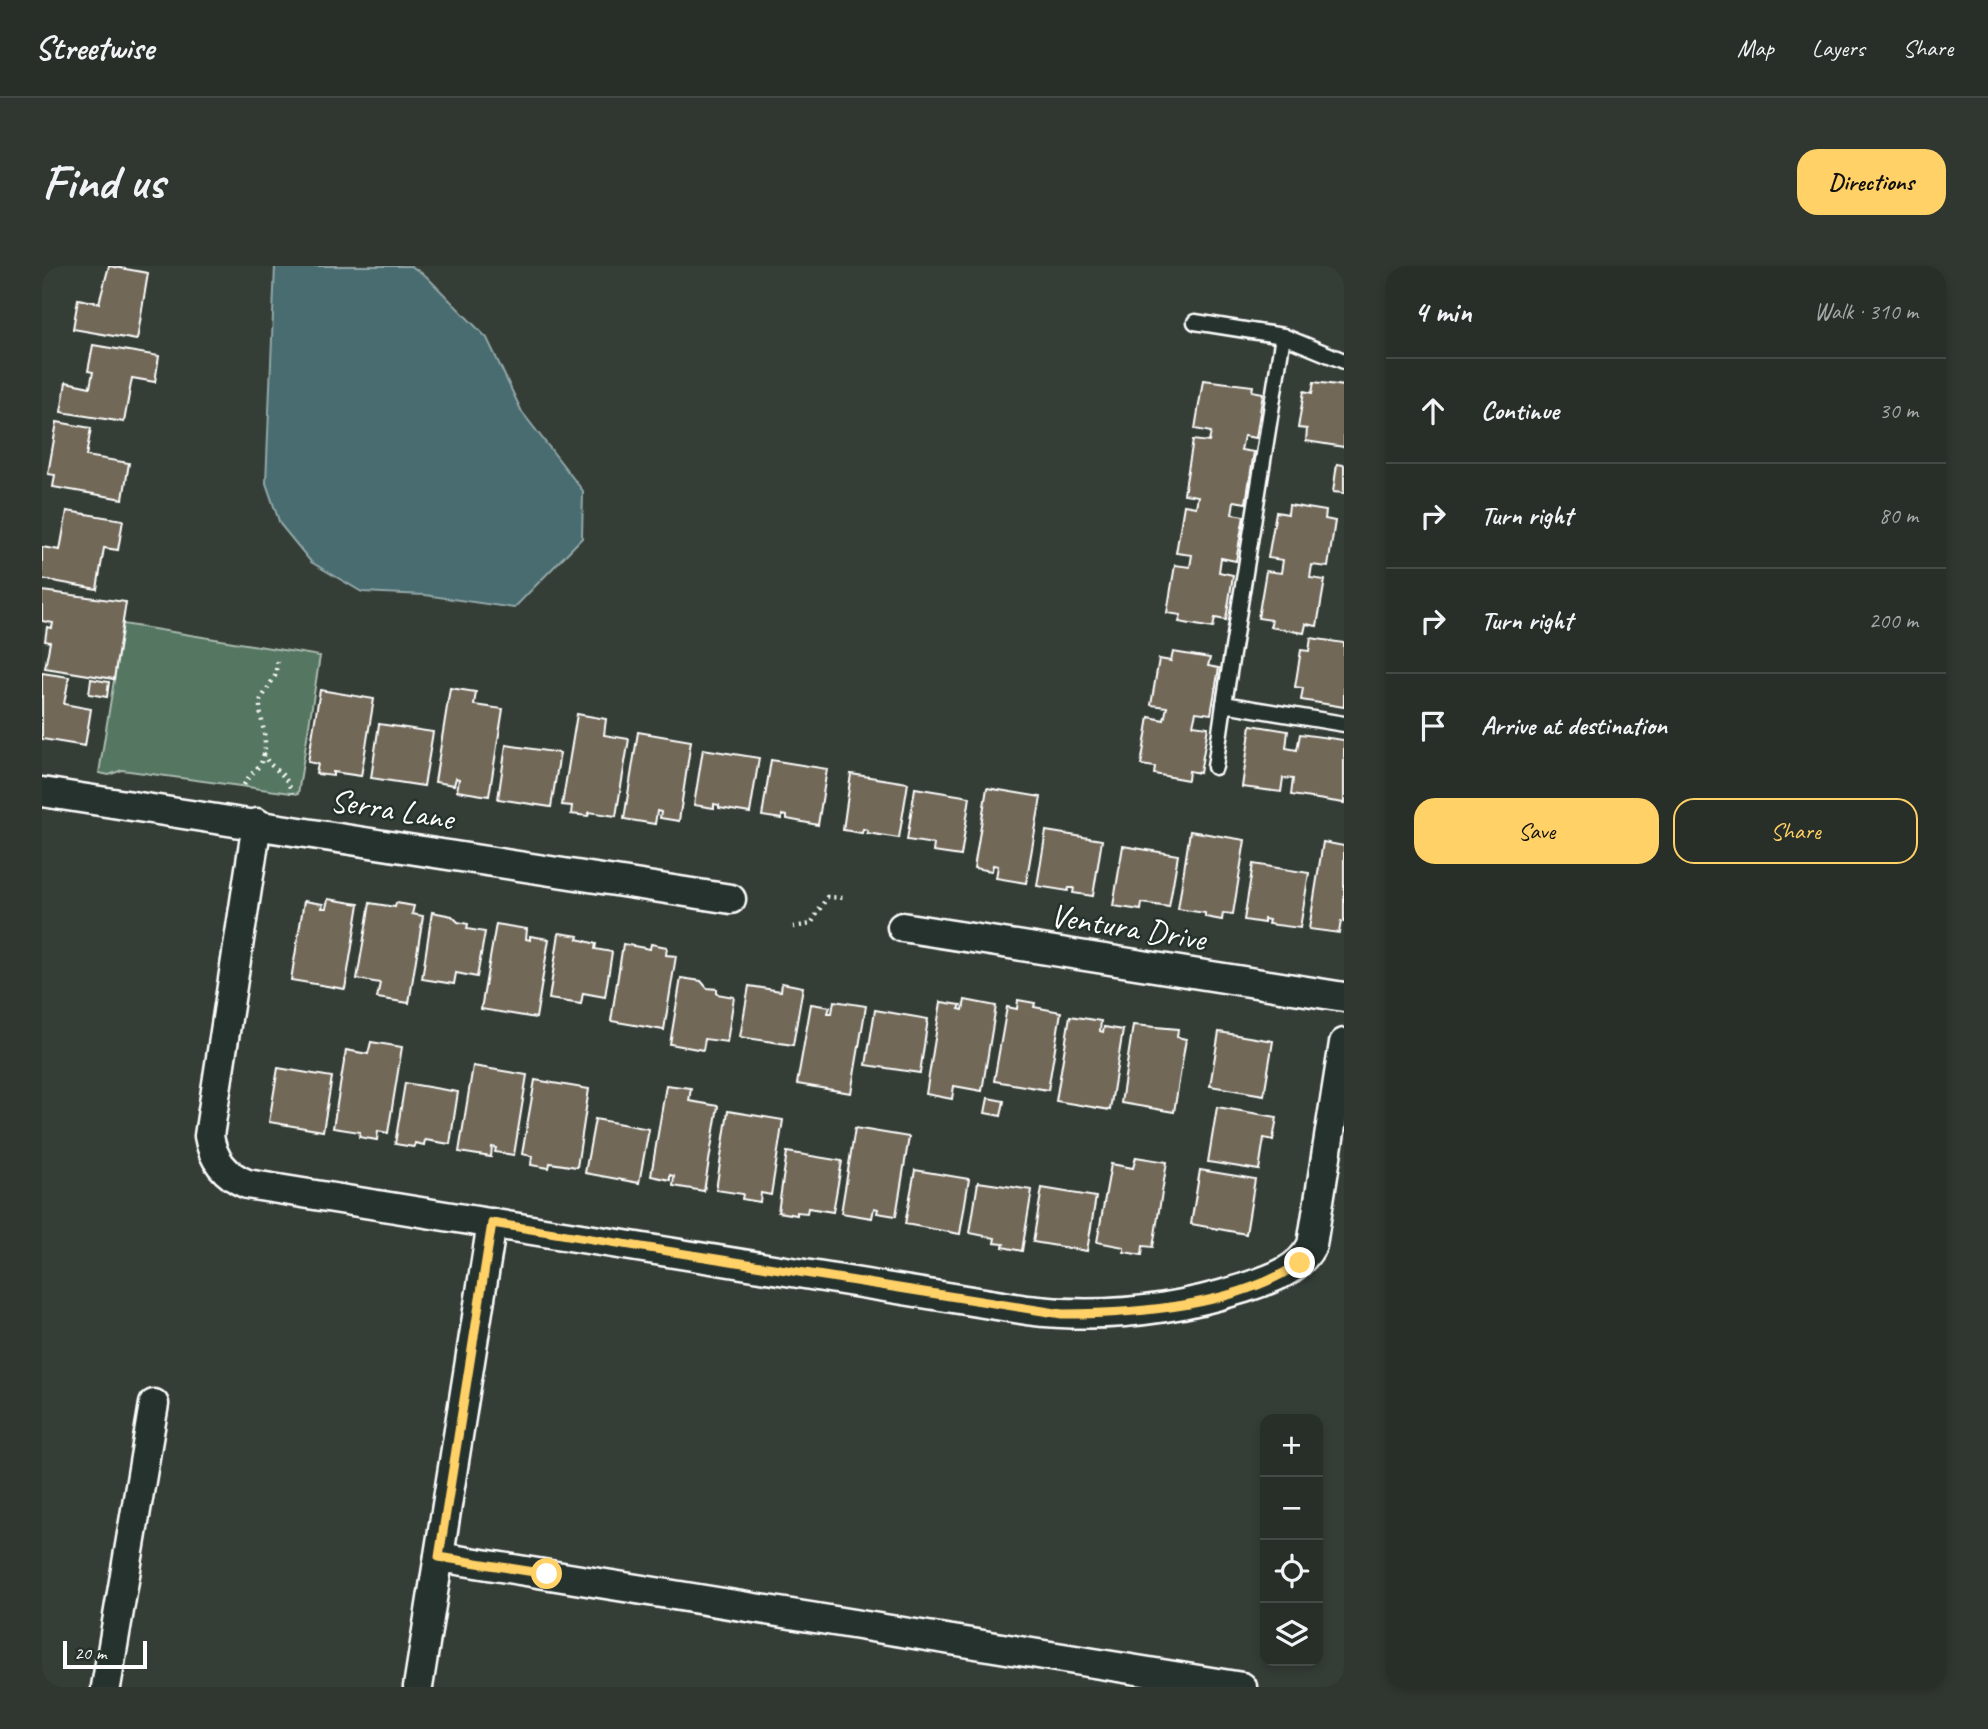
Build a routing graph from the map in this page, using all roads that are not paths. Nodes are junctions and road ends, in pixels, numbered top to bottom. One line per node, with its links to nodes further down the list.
1 (1195, 322): 2 (lane)
2 (1283, 336): 3 (lane); 4 (lane)
3 (1344, 361)
4 (1224, 704): 5 (lane); 6 (lane)
5 (1344, 724)
6 (1215, 767)
7 (42, 792): 8 (street, Serra Lane)
8 (257, 823): 9 (street, Serra Lane); 13 (street)
9 (731, 899)
10 (902, 927): 11 (street, Ventura Drive)
11 (1344, 997)
12 (1344, 1042): 13 (street)
13 (492, 1223): 15 (street)
14 (153, 1404): 16 (street)
15 (439, 1557): 17 (street); 18 (street)
16 (106, 1687)
17 (418, 1687)
18 (1242, 1687)

